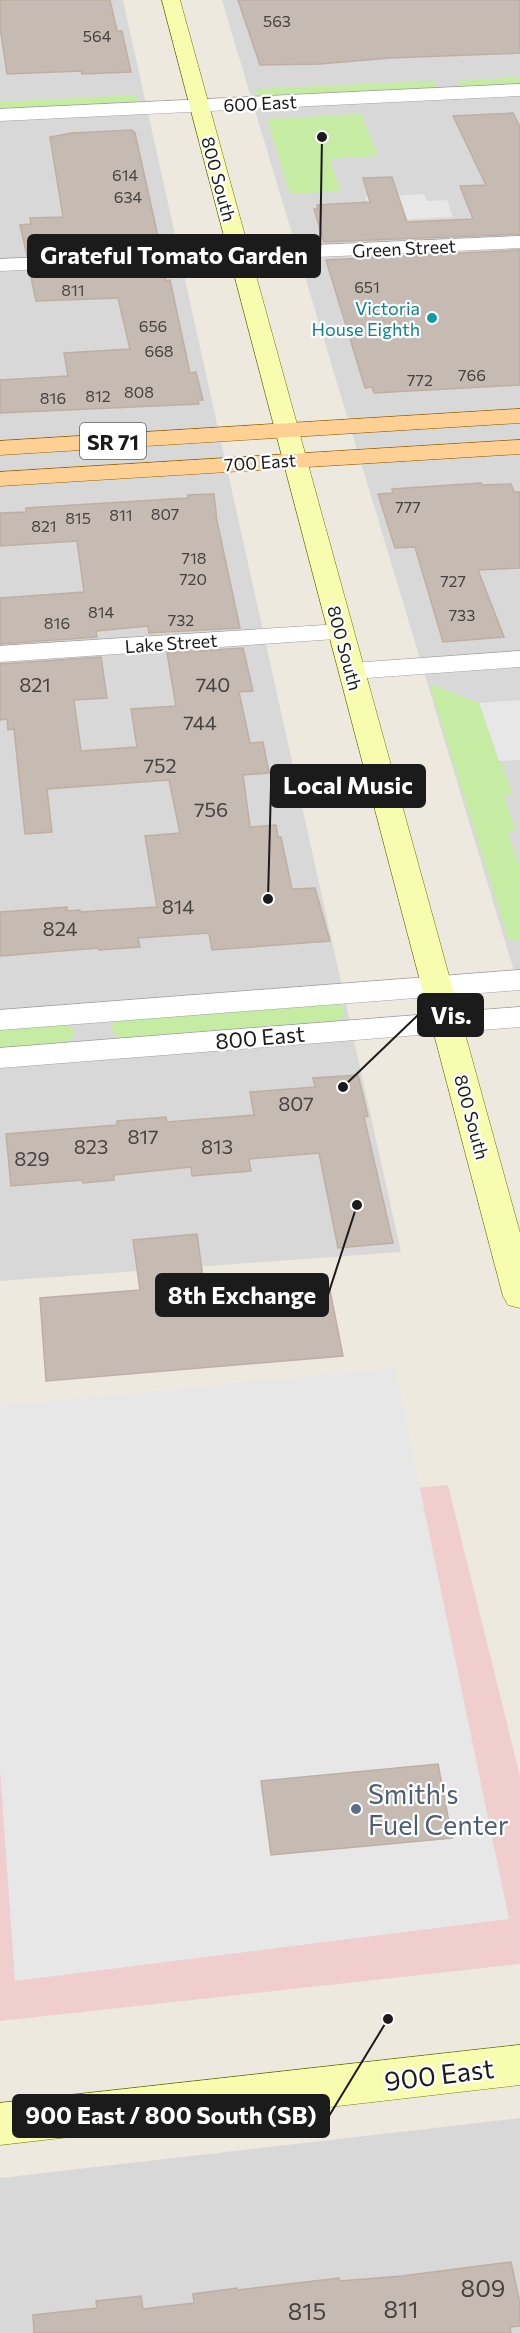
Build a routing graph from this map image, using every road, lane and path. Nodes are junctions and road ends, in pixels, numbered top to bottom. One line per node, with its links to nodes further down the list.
1 (171, 0): 4 (main road, 800 South)
2 (520, 74): 4 (street, 600 East)
3 (520, 90): 4 (street, 600 East)
4 (197, 98): 5 (street, 600 East); 6 (street, 600 East); 8 (main road, 800 South)
5 (0, 99)
6 (0, 115)
7 (520, 242): 8 (street, Green Street)
8 (239, 255): 9 (street, Green Street); 11 (main road, 800 South)
9 (0, 266)
10 (520, 416): 11 (main road, 700 East / SR 71)
11 (286, 430): 13 (main road, 700 East / SR 71); 14 (main road, 800 South)
12 (520, 447): 14 (main road, 700 East / SR 71)
13 (0, 448)
14 (295, 460): 15 (main road, 700 East / SR 71); 16 (main road, 800 South)
15 (0, 479)
16 (341, 632): 17 (street, Lake Street); 19 (main road, 800 South)
17 (0, 654)
18 (520, 659): 19 (street)
19 (352, 671): 21 (main road, 800 South)
20 (520, 980): 21 (street, 800 East)
21 (437, 987): 22 (street, 800 East); 25 (main road, 800 South)
22 (94, 1013): 24 (street, 800 East); 26 (street)
23 (520, 1017): 25 (street, 800 East)
24 (0, 1020)
25 (447, 1023): 26 (street, 800 East); 28 (main road, 800 South)
26 (98, 1050): 27 (street, 800 East)
27 (0, 1058)
28 (520, 1296)
29 (520, 2065): 30 (main road, 900 East)
30 (0, 2124)

